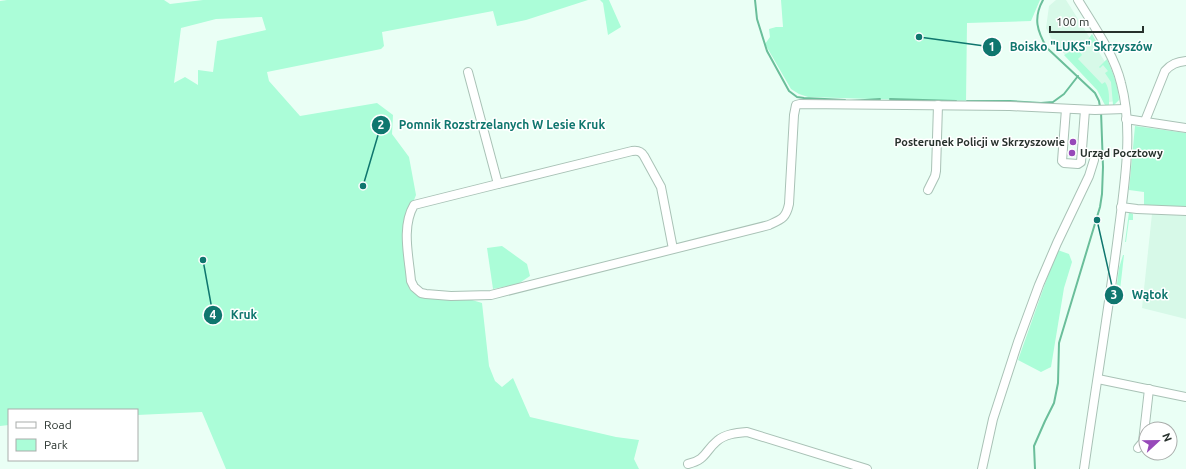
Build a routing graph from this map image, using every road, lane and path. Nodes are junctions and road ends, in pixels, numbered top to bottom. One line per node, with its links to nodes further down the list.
1 (1078, 0): 6 (street)
2 (1186, 61): 9 (street)
3 (468, 72): 12 (street)
4 (938, 105): 5 (street); 13 (street); 16 (street)
5 (1066, 109): 7 (street); 7 (street)
6 (1126, 109): 7 (street); 8 (street)
7 (1085, 110)
8 (1126, 119): 9 (street); 14 (street)
9 (1145, 121): 10 (street)
10 (1186, 128)
11 (1094, 160): 23 (street)
12 (498, 184): 16 (street); 16 (street)
13 (928, 190)
14 (1121, 207): 15 (street); 17 (street)
15 (1186, 211)
16 (673, 249)
17 (1098, 379): 18 (street); 24 (street)
18 (1149, 389): 19 (street); 20 (street)
19 (1186, 397)
20 (1145, 421)
21 (688, 464): 22 (street)
22 (867, 469)
23 (982, 469)
24 (1084, 469)

